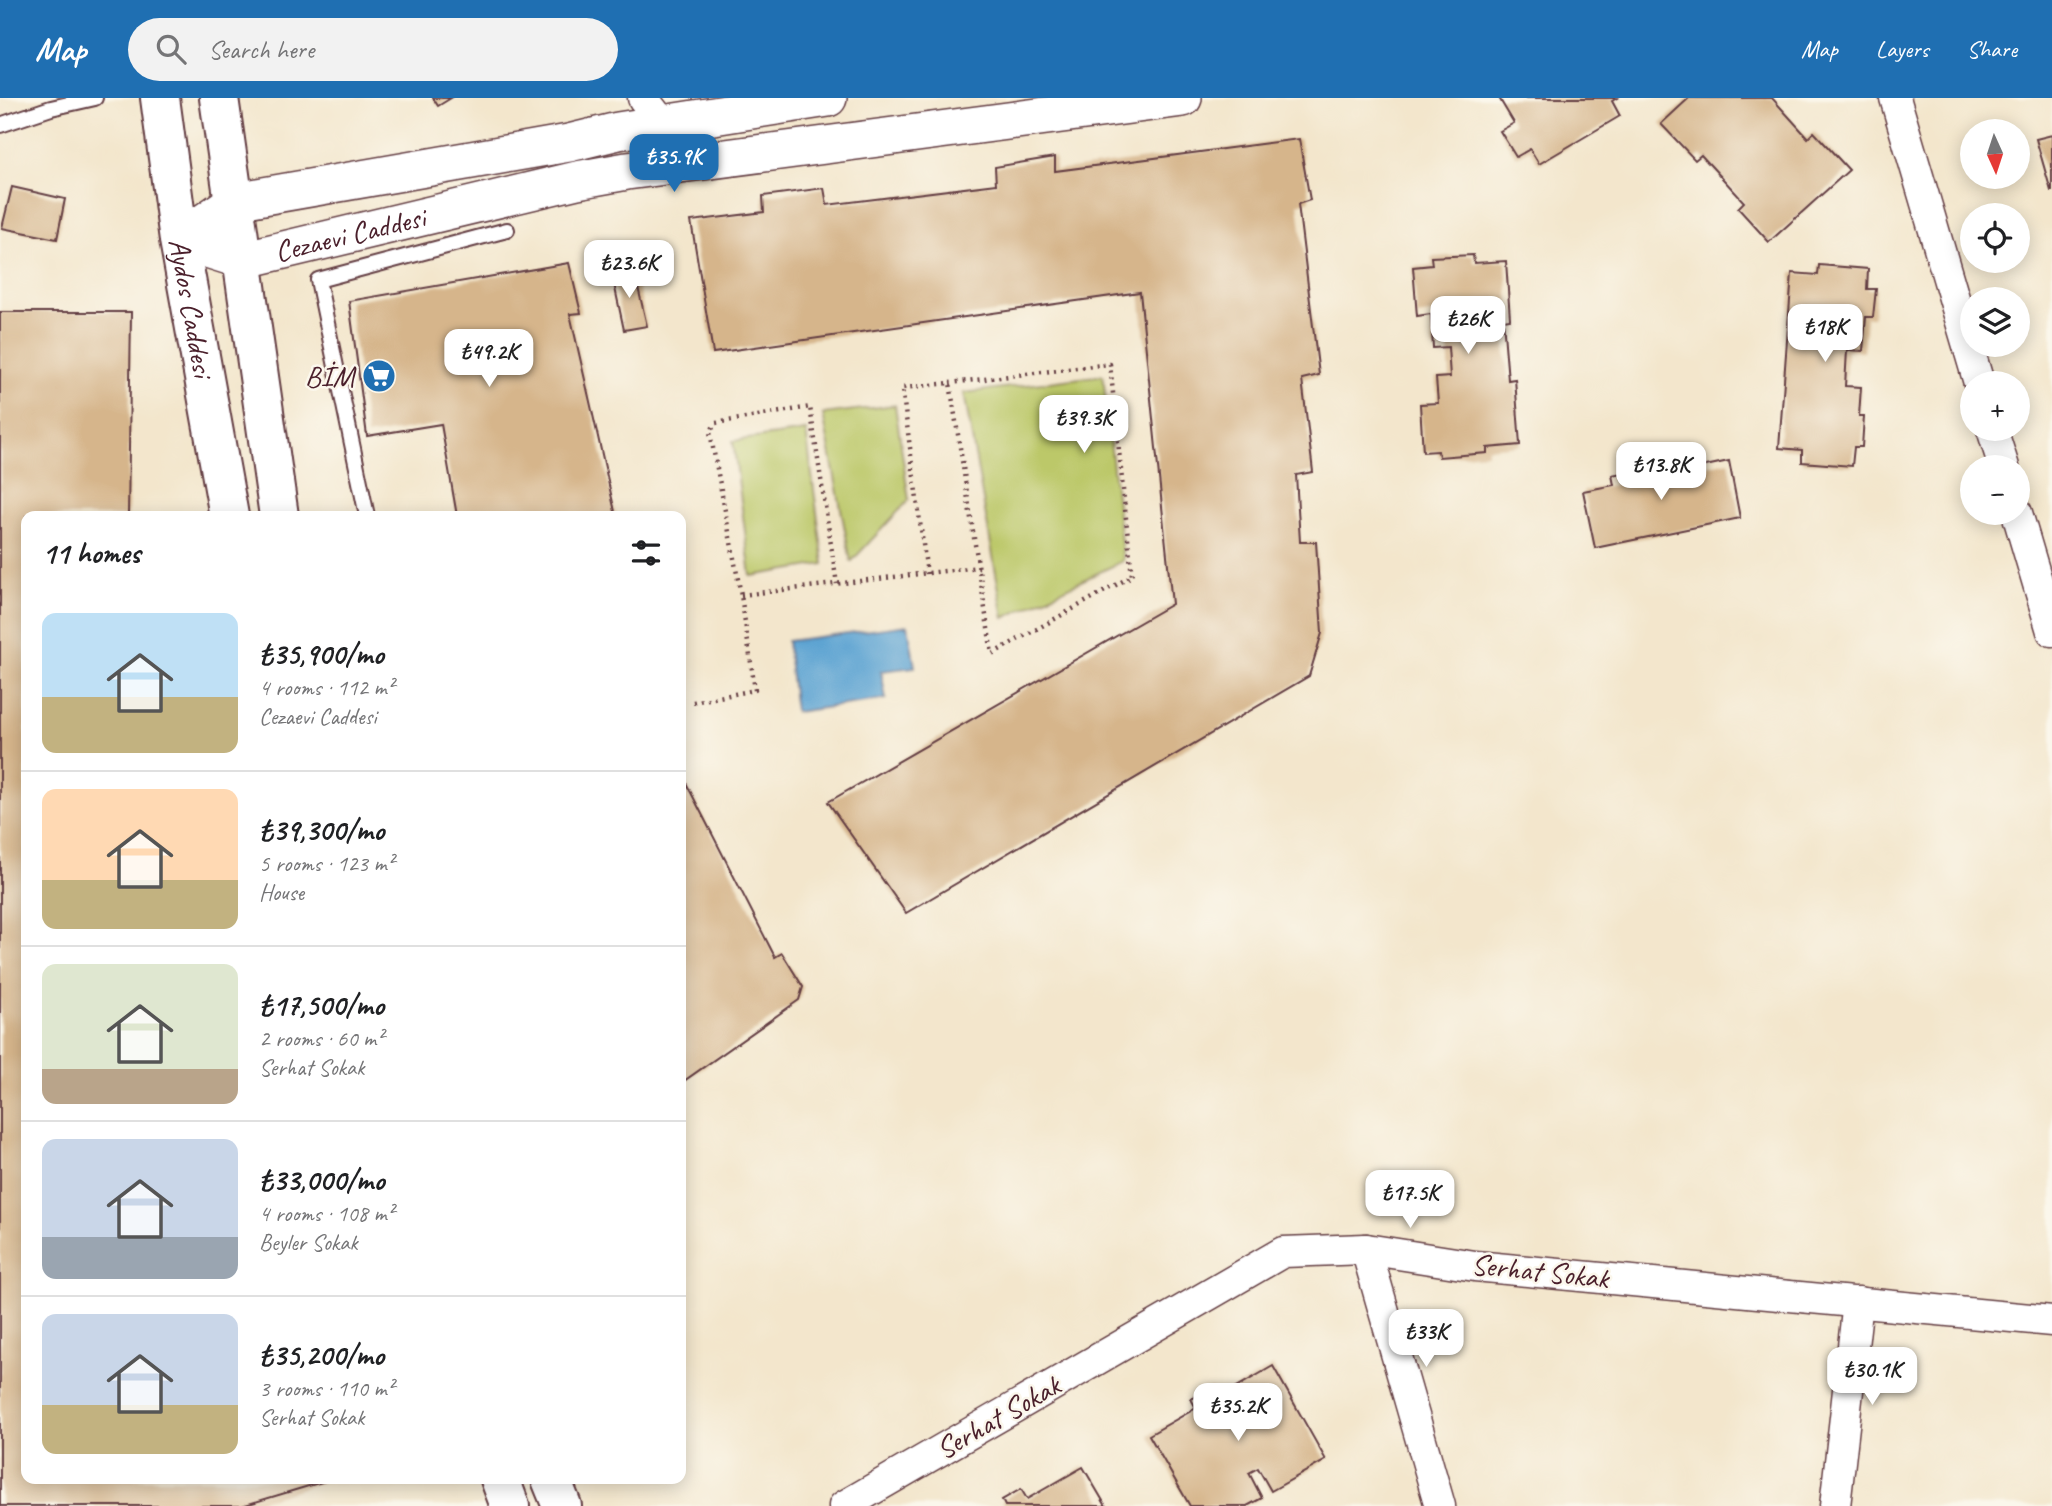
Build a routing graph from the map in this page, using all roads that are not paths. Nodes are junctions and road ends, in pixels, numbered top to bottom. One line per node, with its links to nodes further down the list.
1 (95, 98): 8 (lane)
2 (160, 98): 11 (main road, Aydos Caddesi)
3 (219, 98): 9 (main road, Aydos Caddesi)
4 (828, 98): 7 (street, Cezaevi Caddesi)
5 (1183, 98): 12 (street, Cezaevi Caddesi)
6 (1895, 98): 13 (street)
7 (654, 112): 9 (street, Cezaevi Caddesi)
8 (0, 125)
9 (235, 201): 11 (street, Cezaevi Caddesi); 12 (main road, Aydos Caddesi)
10 (508, 230): 16 (lane)
11 (179, 240): 12 (street, Cezaevi Caddesi); 14 (main road, Aydos Caddesi)
12 (242, 260): 15 (main road, Aydos Caddesi)
13 (1975, 371)
14 (228, 511)
15 (278, 511)
16 (366, 511)
17 (2021, 525): 18 (street)
18 (2052, 631)
19 (1366, 1249): 20 (street, Serhat Sokak); 26 (street, Serhat Sokak); 27 (street)
20 (1858, 1302): 21 (street, Serhat Sokak); 28 (street)
21 (2052, 1321)
22 (502, 1484): 24 (main road)
23 (553, 1484): 25 (main road)
24 (510, 1506)
25 (562, 1506)
26 (844, 1506)
27 (1440, 1506)
28 (1835, 1506)

